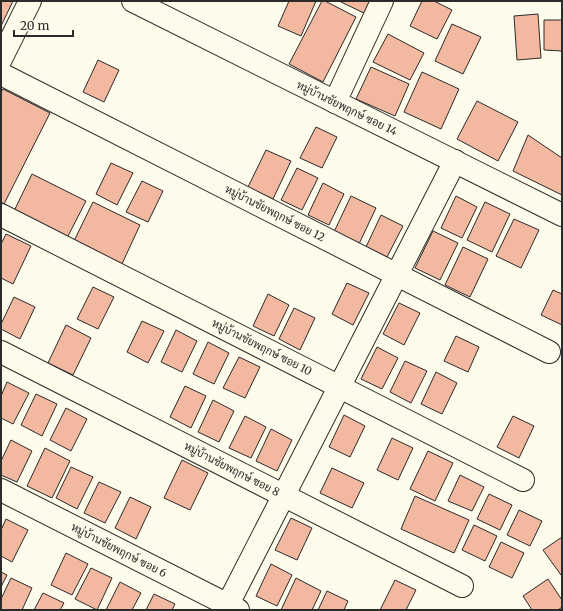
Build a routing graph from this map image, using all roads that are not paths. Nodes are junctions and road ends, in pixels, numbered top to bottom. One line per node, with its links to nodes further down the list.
1 (30, 1): 4 (street)
2 (133, 1): 6 (street, หมู่บ้านชัยพฤกษ์ ซอย 14)
3 (382, 1): 6 (street)
4 (1, 59)
5 (1, 74): 10 (street, หมู่บ้านชัยพฤกษ์ ซอย 12)
6 (335, 102): 7 (street, หมู่บ้านชัยพฤกษ์ ซอย 14)
7 (454, 161): 9 (street, หมู่บ้านชัยพฤกษ์ ซอย 14); 10 (street)
8 (1, 215): 13 (street, หมู่บ้านชัยพฤกษ์ ซอย 10)
9 (562, 215)
10 (396, 275): 12 (street, หมู่บ้านชัยพฤกษ์ ซอย 12); 13 (street)
11 (1, 352): 16 (street, หมู่บ้านชัยพฤกษ์ ซอย 8)
12 (549, 352)
13 (339, 387): 14 (street, หมู่บ้านชัยพฤกษ์ ซอย 10); 16 (street)
14 (523, 480)
15 (1, 490): 18 (street, หมู่บ้านชัยพฤกษ์ ซอย 6)
16 (284, 496): 17 (street, หมู่บ้านชัยพฤกษ์ ซอย 8); 18 (street)
17 (462, 586)
18 (230, 608)

